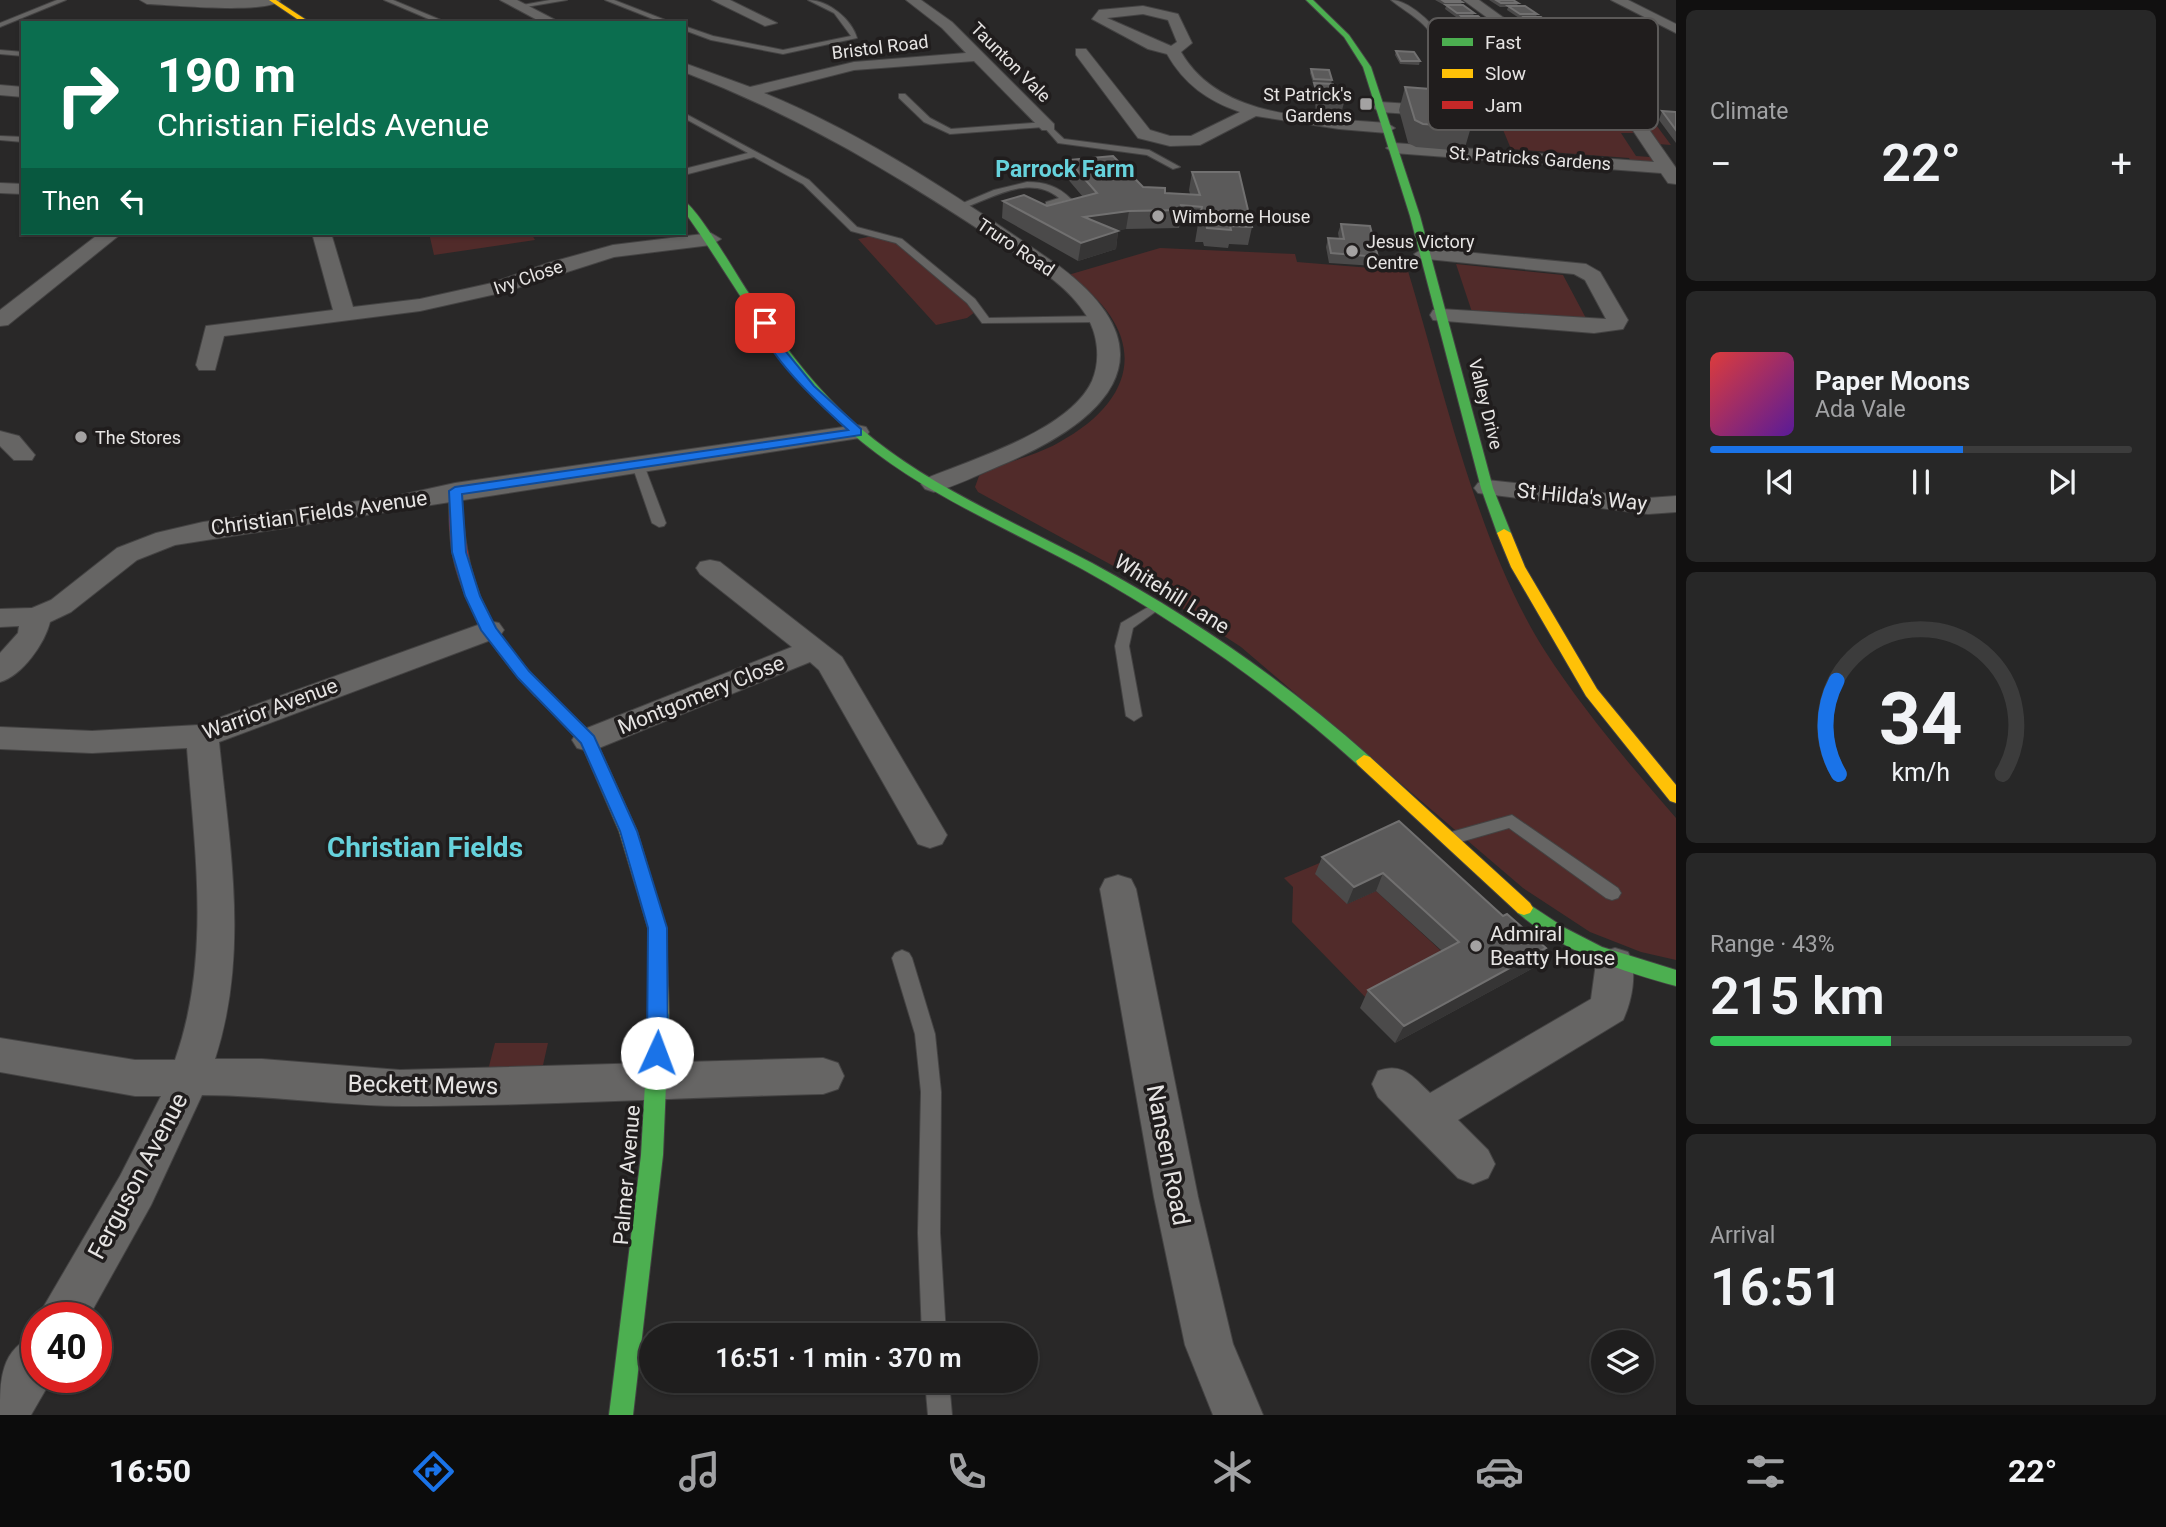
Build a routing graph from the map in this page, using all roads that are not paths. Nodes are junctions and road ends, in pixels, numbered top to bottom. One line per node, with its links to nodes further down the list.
1 (63, 0): 28 (lane)
2 (147, 0): 14 (street)
3 (387, 0): 24 (lane)
4 (507, 0): 15 (street)
5 (564, 0): 15 (lane)
6 (608, 0): 26 (lane)
7 (719, 0): 27 (street)
8 (811, 0): 31 (lane)
9 (913, 0): 36 (street, Taunton Vale)
10 (1309, 0): 42 (street, Valley Drive)
11 (1394, 0): 29 (lane)
12 (1470, 0): 20 (street)
13 (1618, 0): 18 (street)
14 (180, 2): 16 (street); 19 (street)
15 (520, 6): 25 (street)
16 (277, 7): 23 (street)
17 (1664, 7): 18 (street)
18 (1634, 8): 21 (street)
19 (144, 18)
20 (1496, 18)
21 (1654, 18)
22 (1658, 20): 30 (street)
23 (304, 21)
24 (440, 21)
25 (550, 21)
26 (665, 21)
27 (770, 23)
28 (0, 25)
29 (1428, 26)
30 (1675, 28)
31 (686, 29)
32 (1173, 51): 32 (street); 43 (street)
33 (0, 52): 35 (lane)
34 (1080, 52): 52 (street)
35 (21, 54)
36 (977, 56): 40 (street, Bristol Road); 46 (street, Taunton Vale)
37 (686, 69): 40 (street, Truro Road)
38 (0, 90): 39 (street)
39 (21, 92)
40 (748, 92): 67 (street, Truro Road)
41 (902, 96): 46 (lane)
42 (1380, 107): 44 (street); 47 (street, Valley Drive)
43 (1256, 110): 47 (street); 52 (street)
44 (1428, 110)
45 (686, 116): 56 (lane)
46 (1047, 125): 55 (lane)
47 (1387, 128): 54 (street, Valley Drive)
48 (1478, 130): 53 (street)
49 (1641, 130): 59 (street, St. Patricks Gardens)
50 (0, 138): 51 (lane)
51 (21, 140)
52 (1169, 146): 55 (lane)
53 (1485, 147)
54 (1394, 148): 59 (street, St. Patricks Gardens); 72 (street, Valley Drive)
55 (1149, 153): 57 (lane)
56 (755, 154): 58 (lane); 76 (lane)
57 (1176, 167)
58 (686, 171)
59 (1671, 174)
60 (0, 188): 61 (street)
61 (21, 189)
62 (1066, 199): 64 (lane); 65 (lane); 67 (lane)
63 (1038, 200): 65 (lane)
64 (1077, 200)
65 (1049, 204): 68 (lane)
66 (686, 207): 71 (street, Whitehill Lane)
67 (956, 208): 76 (street, Truro Road)
68 (1065, 212)
69 (110, 235): 75 (street)
70 (322, 235): 74 (street)
71 (711, 239): 74 (street, Ivy Close); 78 (street, Whitehill Lane)
72 (1424, 254): 73 (street, Valley Drive); 73 (street)
73 (1441, 315): 83 (street, Valley Drive)
74 (345, 316): 77 (street, Ivy Close)
75 (0, 319)
76 (1100, 319): 82 (street, Truro Road)
77 (207, 365)
78 (857, 432): 81 (street, Christian Fields Avenue); 82 (street, Whitehill Lane)
79 (0, 438): 80 (street)
80 (23, 455)
81 (638, 465): 84 (street, Christian Fields Avenue); 86 (lane)
82 (934, 484): 88 (street, Whitehill Lane)
83 (1487, 488): 85 (street, St Hilda's Way); 98 (street, Valley Drive)
84 (455, 491): 89 (street, Christian Fields Avenue); 91 (street, Palmer Avenue)
85 (1676, 504)
86 (659, 523)
87 (710, 568): 92 (street, Montgomery Close)
88 (1155, 607): 94 (lane); 100 (street, Whitehill Lane)
89 (36, 617): 90 (street); 93 (street)
90 (0, 618)
91 (489, 630): 95 (street, Warrior Avenue); 97 (street, Palmer Avenue)
92 (814, 649): 97 (street, Montgomery Close); 99 (street, Montgomery Close)
93 (0, 672)
94 (1134, 716)
95 (202, 736): 96 (street, Warrior Avenue); 108 (street, Ferguson Avenue)
96 (0, 738)
97 (588, 740): 109 (street, Palmer Avenue)
98 (1676, 797)
99 (930, 835)
100 (1448, 839): 102 (lane); 104 (street, Whitehill Lane)
101 (1118, 889): 120 (street, Nansen Road)
102 (1612, 893)
103 (902, 958): 114 (lane)
104 (1615, 963): 105 (street, Whitehill Lane); 111 (street)
105 (1676, 978)
106 (0, 1055): 108 (street, Beckett Mews)
107 (823, 1076): 109 (street, Beckett Mews)
108 (189, 1079): 109 (street, Beckett Mews); 113 (street, Ferguson Avenue)
109 (657, 1079): 118 (street, Palmer Avenue)
110 (1393, 1083): 111 (street)
111 (1427, 1117): 112 (street)
112 (1473, 1164)
113 (70, 1302)
114 (933, 1323)
115 (21, 1385): 117 (street)
116 (938, 1393): 119 (lane)
117 (3, 1415)
118 (621, 1415)
119 (940, 1415)
120 (1238, 1415)

